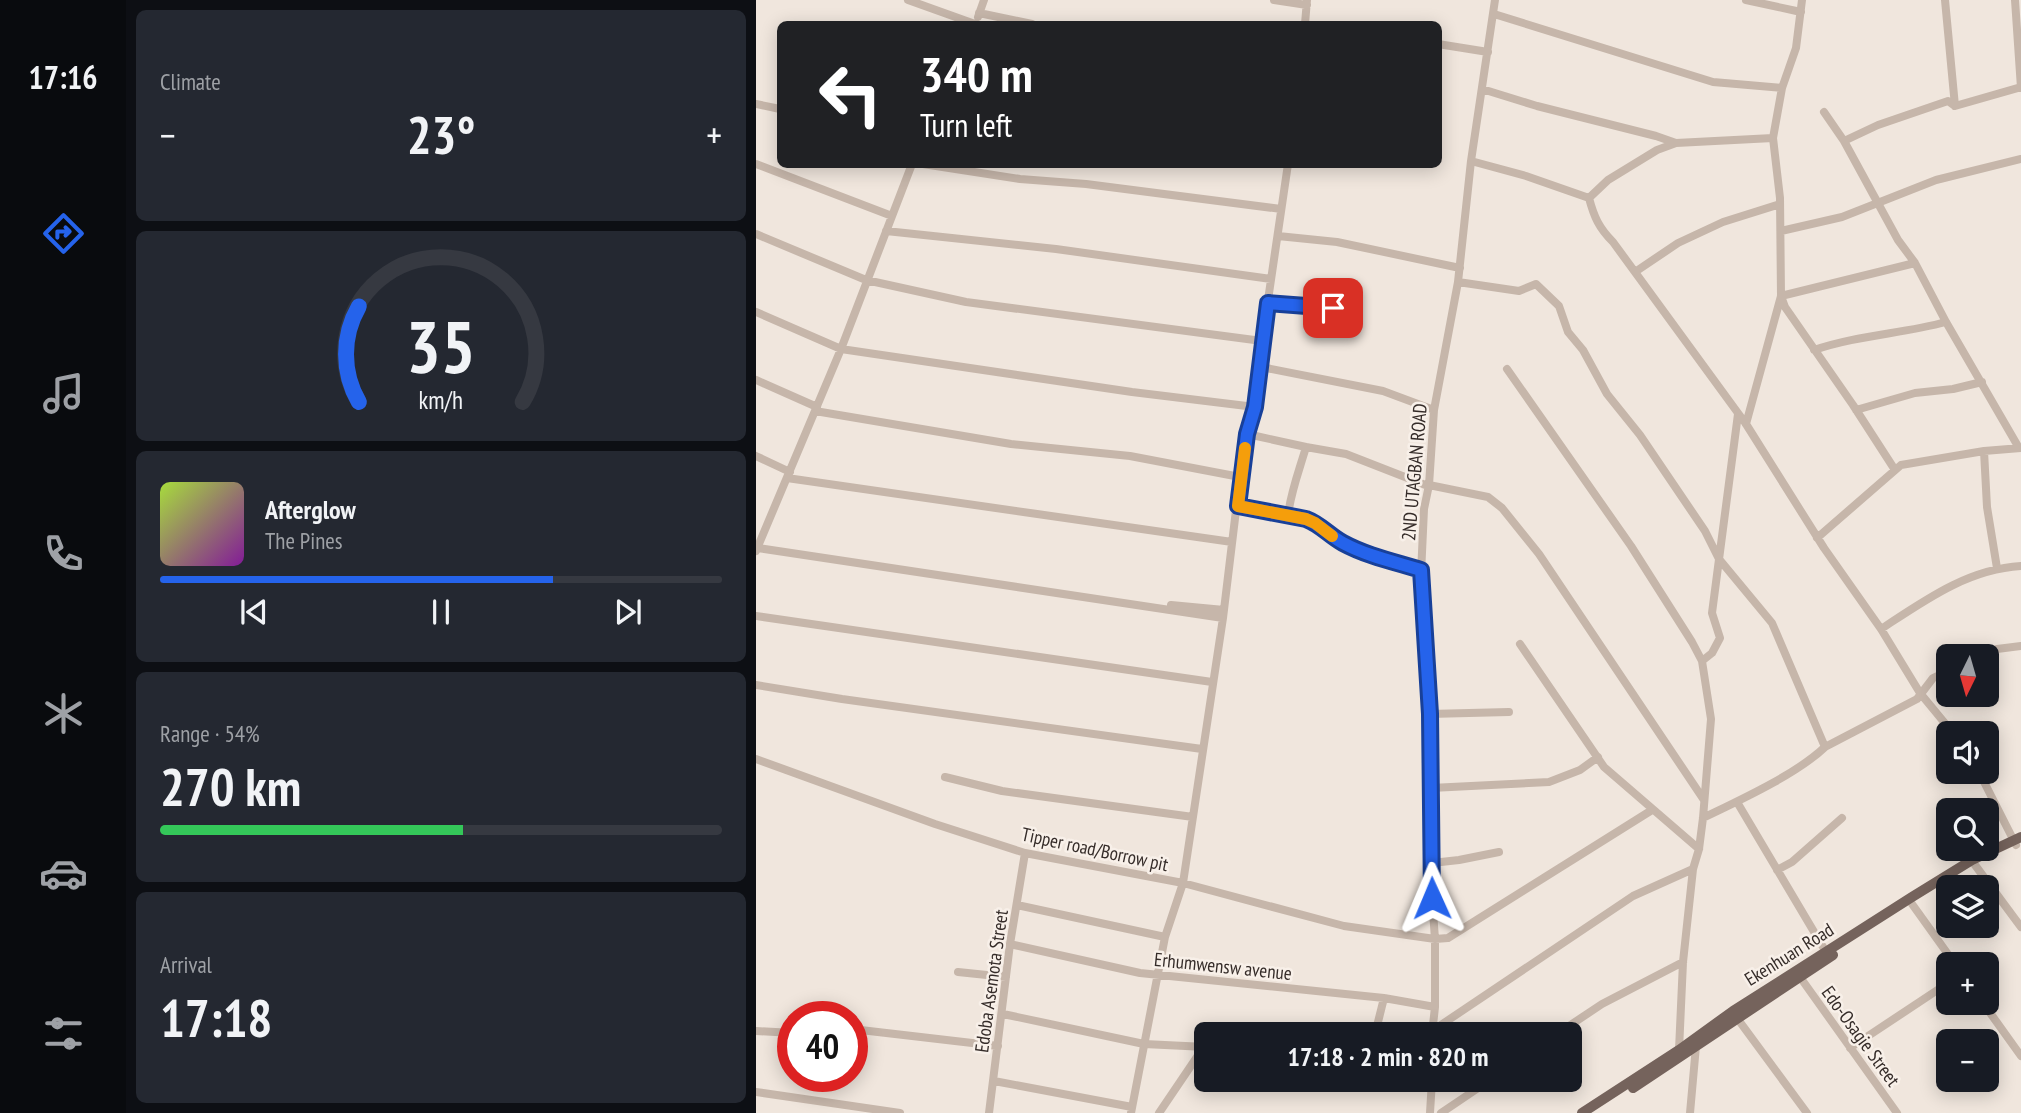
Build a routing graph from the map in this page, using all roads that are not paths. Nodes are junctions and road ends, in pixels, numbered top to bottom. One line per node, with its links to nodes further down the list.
1 (908, 0): 13 (street)
2 (984, 0): 11 (street)
3 (1273, 0): 9 (street)
4 (1496, 0): 12 (street, 2ND UTAGBAN ROAD)
5 (1746, 0): 10 (street)
6 (1802, 0): 10 (street)
7 (1945, 0): 23 (street)
8 (2015, 0): 19 (street)
9 (1307, 3): 16 (street)
10 (1801, 12): 20 (street)
11 (979, 13): 14 (street); 15 (street)
12 (1494, 14): 18 (street, 2ND UTAGBAN ROAD); 20 (street)
13 (967, 21)
14 (976, 21)
15 (1018, 21)
16 (1305, 21)
17 (1442, 45): 18 (street)
18 (1488, 52): 21 (street, 2ND UTAGBAN ROAD)
19 (2021, 87): 23 (street)
20 (1782, 88): 26 (street)
21 (1482, 89): 28 (street); 30 (street, 2ND UTAGBAN ROAD)
22 (756, 104): 24 (street)
23 (1955, 106): 27 (street)
24 (777, 108)
25 (1824, 112): 27 (street)
26 (1773, 138): 28 (street); 37 (street)
27 (1844, 141): 36 (street)
28 (1676, 143): 35 (street)
29 (2021, 159): 36 (street)
30 (1471, 161): 35 (street); 45 (street, 2ND UTAGBAN ROAD)
31 (756, 164): 39 (street)
32 (910, 168): 39 (street)
33 (949, 168): 38 (street)
34 (1287, 168): 38 (street)
35 (1589, 198): 46 (street)
36 (1877, 202): 41 (street); 44 (street)
37 (1780, 204): 41 (street); 46 (street)
38 (1282, 209): 43 (street)
39 (892, 216): 40 (street)
40 (886, 231): 47 (street); 48 (street)
41 (1781, 231): 50 (street)
42 (756, 234): 48 (street)
43 (1278, 236): 45 (street); 47 (street)
44 (1915, 264): 50 (street); 54 (street)
45 (1460, 268): 49 (street, 2ND UTAGBAN ROAD)
46 (1635, 272): 66 (street)
47 (1271, 279): 51 (street)
48 (866, 280): 55 (street); 56 (street)
49 (1458, 282): 64 (street, 2ND UTAGBAN ROAD); 82 (street)
50 (1781, 296): 57 (street); 67 (street)
51 (1268, 303): 52 (street); 55 (street)
52 (1333, 308)
53 (756, 312): 56 (street)
54 (1946, 322): 57 (street); 61 (street)
55 (1262, 341): 58 (street)
56 (841, 349): 62 (street); 63 (street)
57 (1814, 350): 65 (street)
58 (1261, 367): 62 (street); 64 (street)
59 (1507, 369): 94 (street)
60 (756, 380): 63 (street)
61 (1982, 382): 65 (street); 70 (street)
62 (1255, 407): 68 (street)
63 (816, 409): 74 (street); 75 (street)
64 (1434, 410): 76 (street, 2ND UTAGBAN ROAD)
65 (1856, 410): 73 (street)
66 (1738, 414): 67 (street); 82 (street)
67 (1746, 424): 79 (street)
68 (1247, 434): 69 (street); 75 (street)
69 (1306, 447): 76 (street); 78 (street)
70 (2020, 448): 71 (street)
71 (1984, 451): 73 (street); 85 (street)
72 (756, 456): 74 (street)
73 (1895, 470): 79 (street)
74 (788, 475): 80 (street); 81 (street)
75 (1240, 477): 77 (street)
76 (1428, 486): 86 (street, 2ND UTAGBAN ROAD); 109 (street)
77 (1238, 506): 78 (street); 80 (street)
78 (1288, 515): 86 (street)
79 (1817, 538): 89 (street)
80 (1232, 542): 87 (street)
81 (757, 550): 87 (street)
82 (1718, 559): 94 (street); 102 (street)
83 (898, 564): 87 (street)
84 (2021, 566): 85 (street)
85 (1997, 568): 89 (street)
86 (1421, 570): 100 (street, 2ND UTAGBAN ROAD)
87 (1223, 614): 96 (street)
88 (756, 616): 96 (street)
89 (1881, 629): 98 (street)
90 (887, 635): 96 (street)
91 (1520, 644): 104 (street)
92 (2021, 646): 93 (street)
93 (1999, 649)
94 (1702, 661): 109 (street)
95 (1936, 677): 98 (street)
96 (1212, 682): 103 (street)
97 (756, 685): 103 (street)
98 (1920, 693): 101 (street); 102 (street)
99 (1509, 712): 100 (street)
100 (1430, 714): 108 (street, 2ND UTAGBAN ROAD)
101 (1943, 721)
102 (1825, 747): 110 (street)
103 (1202, 749): 112 (street)
104 (1598, 757): 108 (street); 111 (street)
105 (756, 759): 118 (street, Tipper road/Borrow pit)
106 (945, 777): 112 (street)
107 (1986, 784): 115 (street)
108 (1431, 788): 119 (street, 2ND UTAGBAN ROAD)
109 (1704, 800): 113 (street)
110 (1737, 802): 113 (street); 122 (street)
111 (1651, 810): 116 (street); 128 (street)
112 (1193, 817): 123 (street)
113 (1703, 818): 116 (street)
114 (1842, 818): 122 (street)
115 (2018, 841): 120 (main road, Ekenhuan Road); 130 (main road, Ekenhuan Road)
116 (1699, 849): 121 (street)
117 (1499, 852): 119 (street)
118 (1025, 853): 123 (street, Tipper road/Borrow pit); 125 (street, Edoba Asemota Street)
119 (1432, 863): 128 (street, 2ND UTAGBAN ROAD)
120 (1975, 865): 124 (main road, Ekenhuan Road); 126 (street)
121 (1693, 869): 132 (street); 145 (street)
122 (1777, 870): 130 (street)
123 (1182, 883): 127 (street); 128 (street, Tipper road/Borrow pit)
124 (1912, 904): 131 (street); 136 (main road, Ekenhuan Road)
125 (1017, 905): 127 (street); 129 (street, Edoba Asemota Street)
126 (2021, 928)
127 (1165, 937): 134 (street)
128 (1435, 939): 139 (street, 2ND UTAGBAN ROAD)
129 (1010, 944): 134 (street, Erhumwensw avenue); 135 (street, Edoba Asemota Street)
130 (1826, 951): 141 (main road, Ekenhuan Road)
131 (1946, 952)
132 (1683, 962): 146 (street); 155 (street)
133 (958, 972): 135 (street)
134 (1159, 975): 138 (street, Erhumwensw avenue); 150 (street)
135 (1006, 977): 140 (street, Edoba Asemota Street)
136 (1800, 977): 141 (main road, Ekenhuan Road); 154 (street, Edo-Osagie Street)
137 (1936, 991): 154 (street)
138 (1384, 998): 139 (street, Erhumwensw avenue); 143 (street)
139 (1435, 1007): 144 (street, 2ND UTAGBAN ROAD)
140 (1003, 1014): 150 (street); 151 (street, Edoba Asemota Street)
141 (1735, 1014): 153 (main road, Ekenhuan Road); 155 (main road, Ekenhuan Road); 171 (street)
142 (1992, 1015): 156 (street)
143 (1378, 1022)
144 (1433, 1022)
145 (1448, 1022)
146 (1575, 1022)
147 (756, 1031): 148 (street)
148 (777, 1032)
149 (868, 1032): 151 (street)
150 (1144, 1044): 152 (street); 162 (street)
151 (998, 1046): 158 (street, Edoba Asemota Street)
152 (1194, 1046)
153 (1696, 1046): 169 (main road, Ekenhuan Road); 170 (street)
154 (1850, 1048): 172 (street, Edo-Osagie Street)
155 (1679, 1050): 168 (main road, Ekenhuan Road)
156 (2021, 1056)
157 (1194, 1062): 165 (street)
158 (993, 1081): 162 (street); 164 (street, Edoba Asemota Street)
159 (756, 1092): 163 (street)
160 (1431, 1092): 166 (street)
161 (1472, 1092): 167 (street)
162 (1132, 1110)
163 (900, 1113)
164 (989, 1113)
165 (1159, 1113)
166 (1430, 1113)
167 (1441, 1113)
168 (1582, 1113)
169 (1594, 1113)
170 (1690, 1113)
171 (1807, 1113)
172 (1897, 1113)

